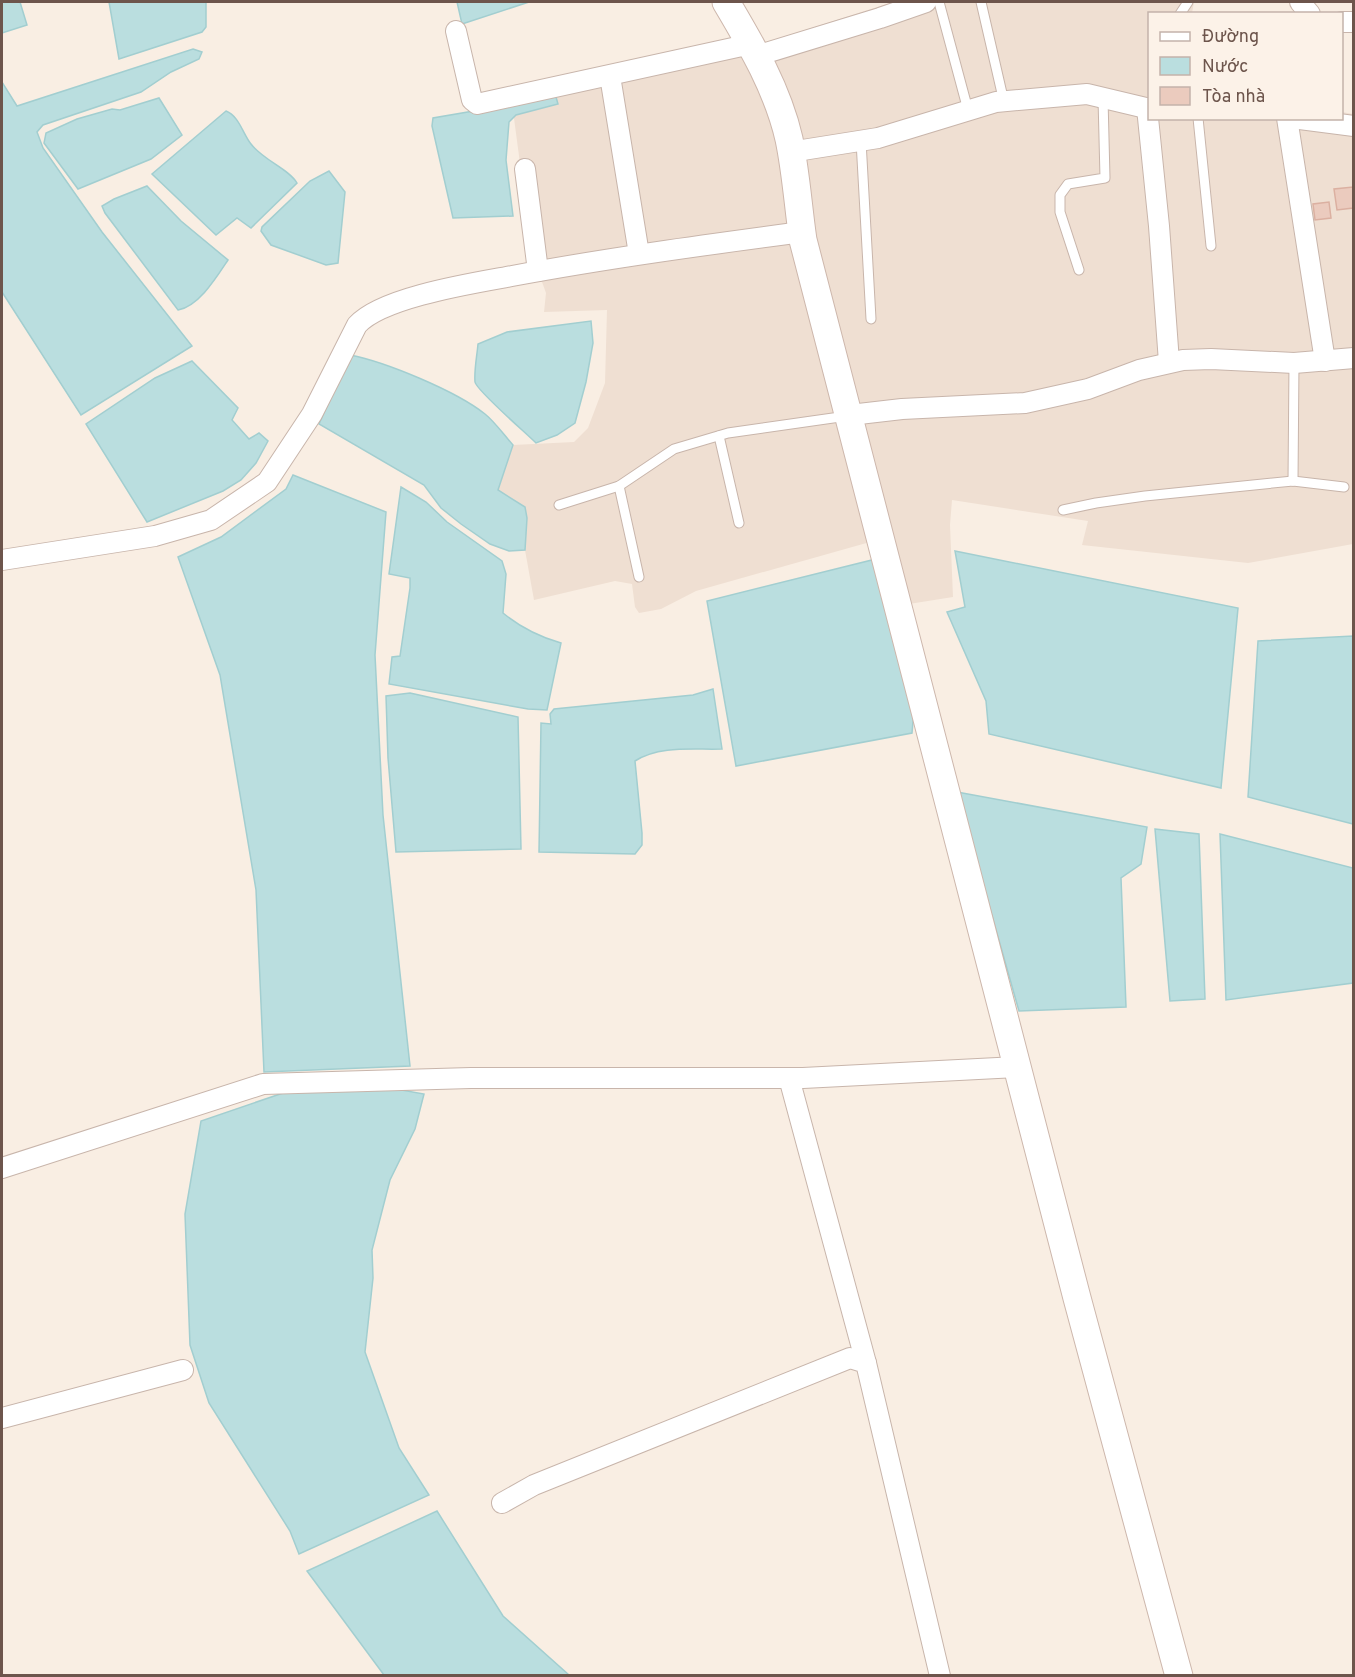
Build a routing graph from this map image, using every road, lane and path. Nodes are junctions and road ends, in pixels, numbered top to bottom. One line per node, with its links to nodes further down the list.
1 (726, 2): 6 (street)
2 (926, 2): 6 (street)
3 (939, 2): 11 (lane)
4 (981, 2): 9 (lane)
5 (456, 31): 7 (street)
6 (753, 50): 7 (street); 18 (street)
7 (610, 76): 22 (street)
8 (1102, 98): 9 (street); 10 (street); 23 (lane)
9 (1004, 102): 11 (street)
10 (1148, 106)
11 (968, 110): 17 (street)
12 (1149, 120): 28 (street)
13 (1198, 120): 21 (lane)
14 (1287, 120): 27 (street)
15 (1307, 120): 16 (street)
16 (1353, 126)
17 (861, 141): 18 (street); 25 (lane)
18 (790, 152): 20 (street)
19 (525, 169): 24 (street)
20 (802, 232): 22 (street); 30 (street)
21 (1211, 246)
22 (639, 254): 24 (street)
23 (1079, 270)
24 (538, 271): 38 (street)
25 (871, 320)
26 (1353, 358): 27 (street)
27 (1325, 361): 29 (street)
28 (1169, 362): 29 (street); 30 (street)
29 (1294, 363): 32 (lane)
30 (850, 415): 31 (lane); 40 (street)
31 (719, 436): 33 (lane); 37 (lane)
32 (1293, 481): 34 (lane); 36 (lane)
33 (619, 486): 35 (lane); 39 (lane)
34 (1344, 487)
35 (559, 505)
36 (1063, 510)
37 (739, 523)
38 (2, 560)
39 (639, 577)
40 (1017, 1067): 41 (street); 48 (street)
41 (789, 1078): 42 (street); 43 (street)
42 (2, 1168)
43 (866, 1363): 46 (street); 47 (street)
44 (183, 1370): 45 (street)
45 (2, 1418)
46 (502, 1503)
47 (940, 1676)
48 (1179, 1676)

